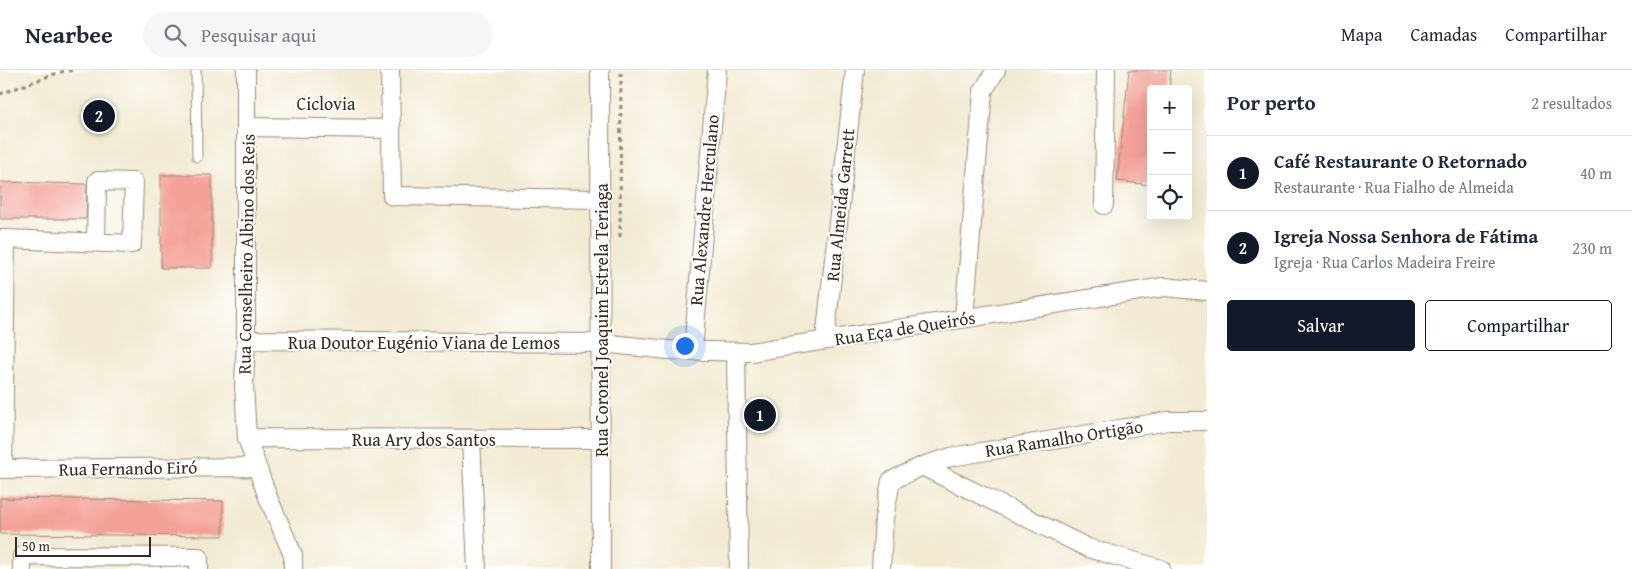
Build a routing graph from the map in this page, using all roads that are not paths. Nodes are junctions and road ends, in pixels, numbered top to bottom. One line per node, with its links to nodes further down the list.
1 (196, 70): 11 (lane)
2 (246, 70): 9 (street, Rua Conselheiro Albino dos Reis)
3 (390, 70): 10 (street)
4 (600, 70): 12 (street, Rua Coronel Joaquim Estrela Teriaga)
5 (717, 70): 21 (street, Rua Alexandre Herculano)
6 (855, 70): 19 (street, Rua Almeida Garrett)
7 (996, 70): 17 (street)
8 (1106, 70): 13 (street)
9 (247, 128): 10 (street); 18 (street, Rua Conselheiro Albino dos Reis)
10 (391, 129): 12 (street)
11 (197, 157)
12 (601, 199): 20 (street, Rua Coronel Joaquim Estrela Teriaga)
13 (1104, 205)
14 (3, 239): 15 (street); 29 (street)
15 (96, 242)
16 (1207, 291): 17 (street, Rua Eça de Queirós)
17 (964, 318): 19 (street, Rua Eça de Queirós)
18 (246, 340): 20 (street, Rua Doutor Eugénio Viana de Lemos); 24 (street, Rua Conselheiro Albino dos Reis)
19 (825, 340): 22 (street, Rua Eça de Queirós)
20 (601, 343): 21 (street, Rua Eça de Queirós); 26 (street, Rua Coronel Joaquim Estrela Teriaga)
21 (693, 351): 22 (street, Rua Eça de Queirós)
22 (736, 352): 35 (street)
23 (1207, 421): 27 (street, Rua Ramalho Ortigão)
24 (247, 438): 25 (street, Rua Ary dos Santos); 28 (street, Rua Conselheiro Albino dos Reis)
25 (471, 439): 26 (street, Rua Ary dos Santos); 33 (street)
26 (601, 439): 34 (street, Rua Coronel Joaquim Estrela Teriaga)
27 (922, 466): 36 (street, Rua Ramalho Ortigão); 37 (street)
28 (257, 467): 29 (street, Rua Fernando Eiró); 32 (street, Rua Conselheiro Albino dos Reis)
29 (1, 469)
30 (22, 569): 31 (street)
31 (198, 569)
32 (293, 569)
33 (477, 569)
34 (602, 569)
35 (739, 569)
36 (881, 569)
37 (1161, 569)

